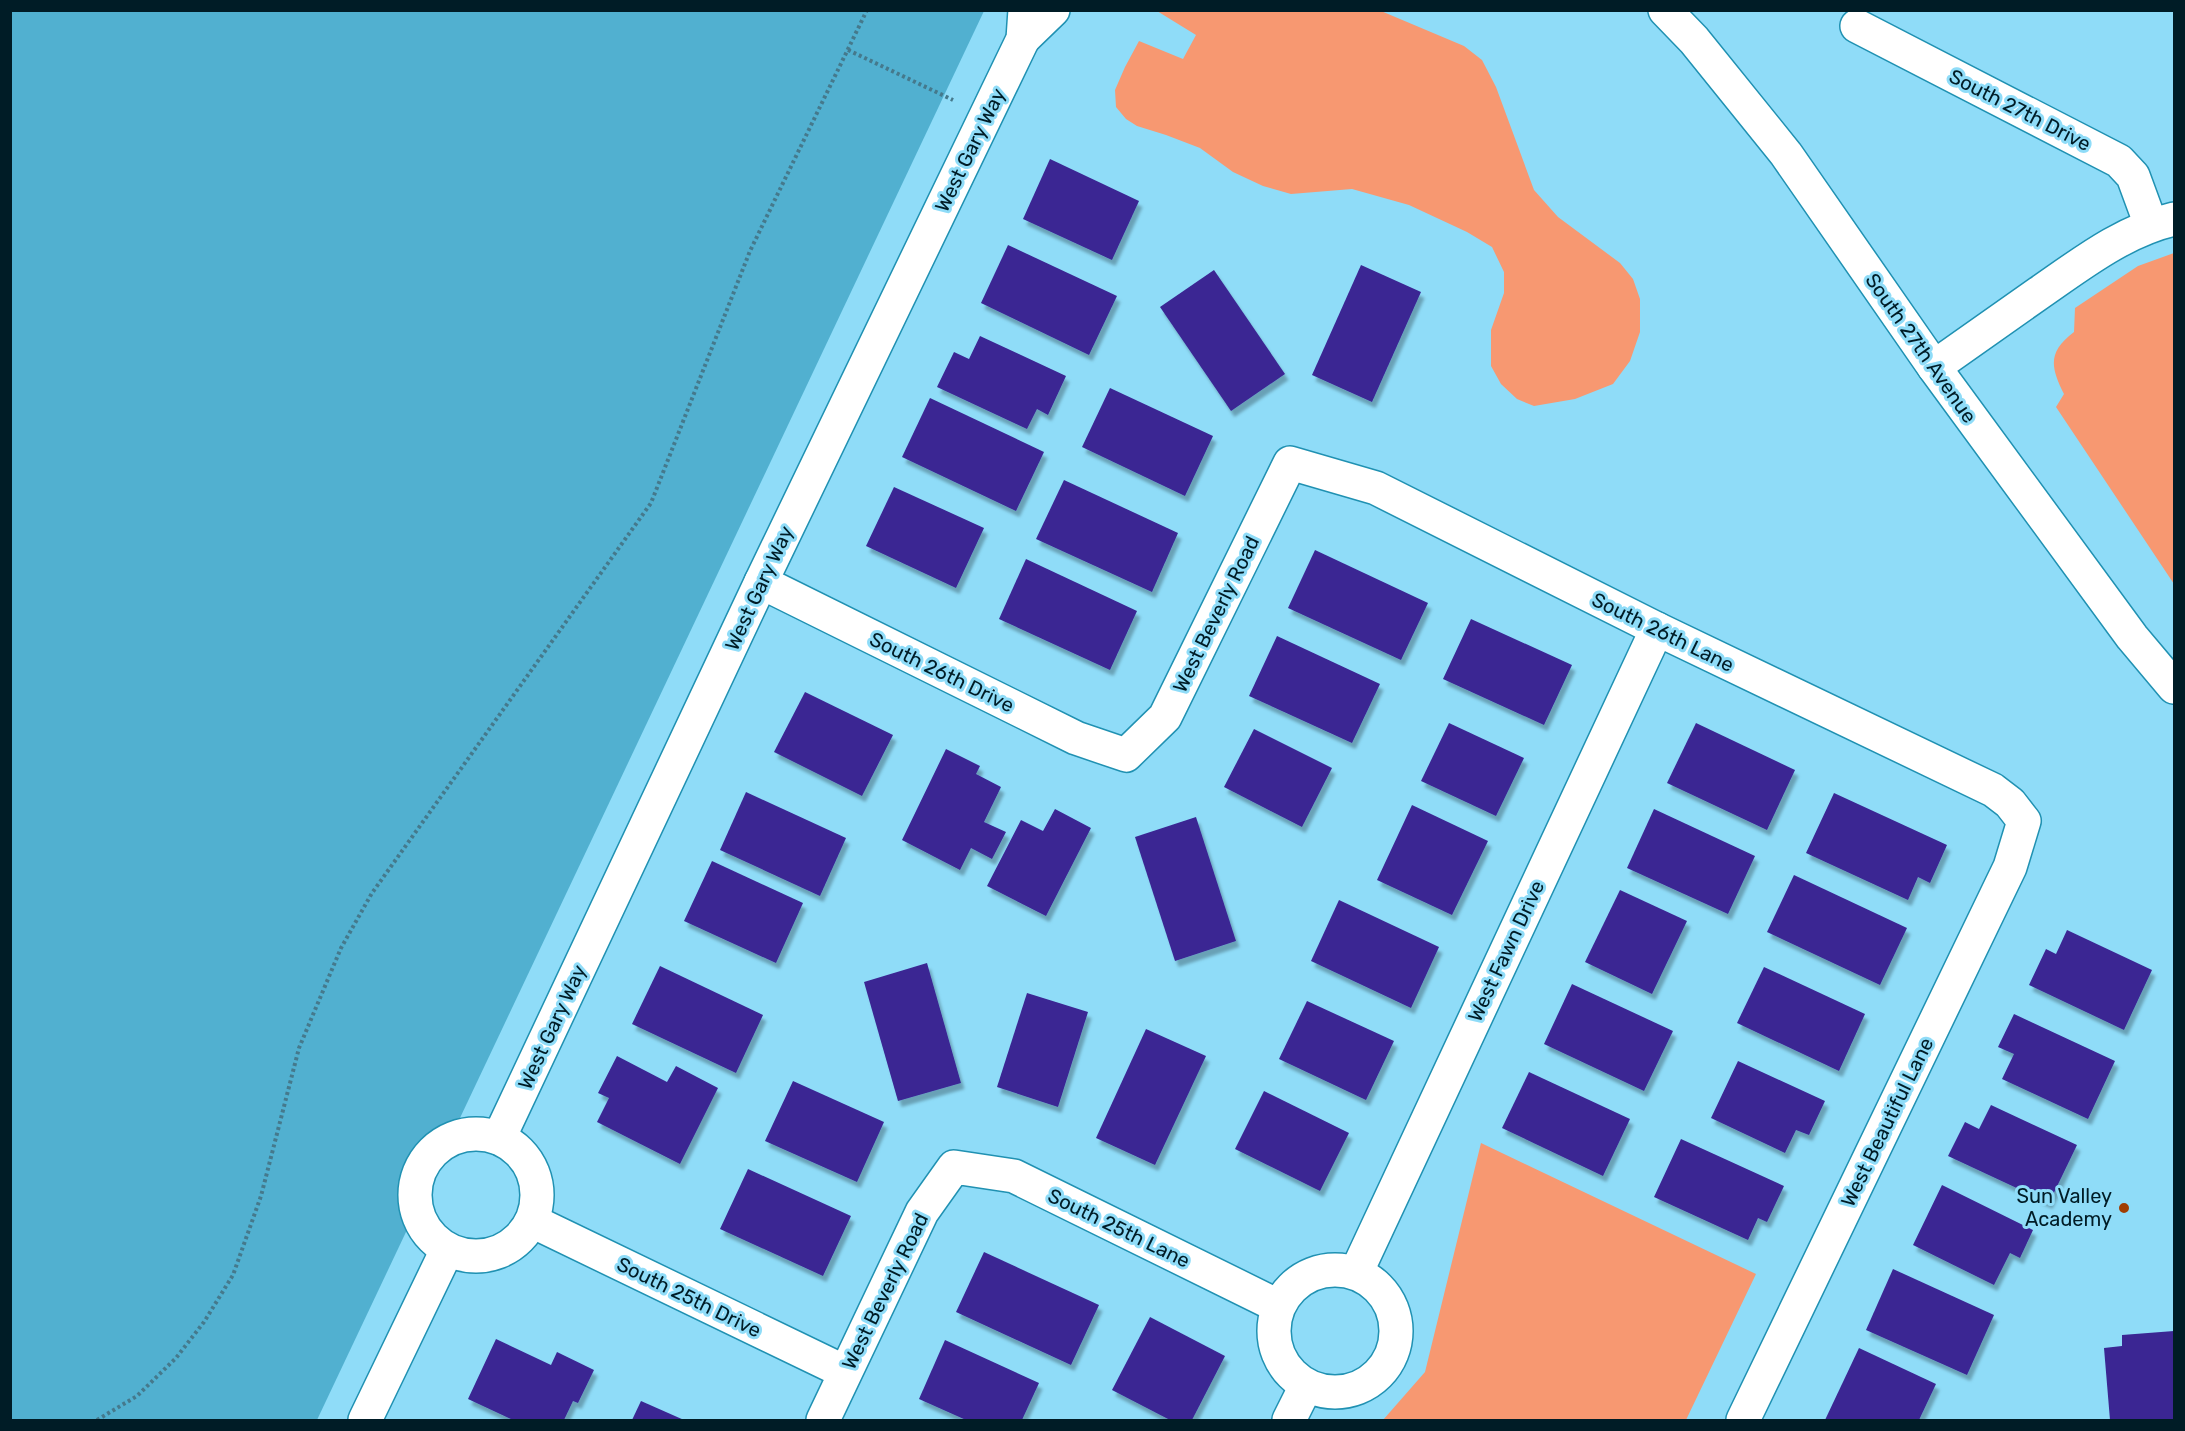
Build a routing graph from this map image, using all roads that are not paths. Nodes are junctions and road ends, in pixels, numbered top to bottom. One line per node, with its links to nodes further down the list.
1 (1053, 10): 3 (street, West Gary Way)
2 (1665, 10): 6 (street, South 27th Avenue)
3 (1024, 25): 8 (street, West Gary Way)
4 (1857, 26): 5 (street, South 27th Drive)
5 (2163, 222): 6 (street, South 27th Drive)
6 (1934, 367): 10 (street, South 27th Avenue)
7 (1290, 463): 9 (street, South 26th Lane); 11 (street, West Beverly Road)
8 (761, 582): 11 (street, South 26th Drive); 13 (street, West Gary Way)
9 (1657, 630): 12 (street, South 26th Lane); 17 (street, West Fawn Drive)
10 (2175, 687)
11 (1126, 755)
12 (2024, 821): 24 (street, West Beautiful Lane)
13 (499, 1138): 15 (street); 16 (street)
14 (954, 1167): 18 (street, South 25th Lane); 19 (street, West Beverly Road)
15 (532, 1221): 16 (street); 19 (street, South 25th Drive)
16 (447, 1250): 21 (street)
17 (1356, 1273): 18 (street); 20 (street)
18 (1278, 1306): 20 (street)
19 (845, 1372): 22 (street, West Beverly Road)
20 (1306, 1386): 23 (street)
21 (365, 1420)
22 (823, 1420)
23 (1289, 1420)
24 (1743, 1420)

